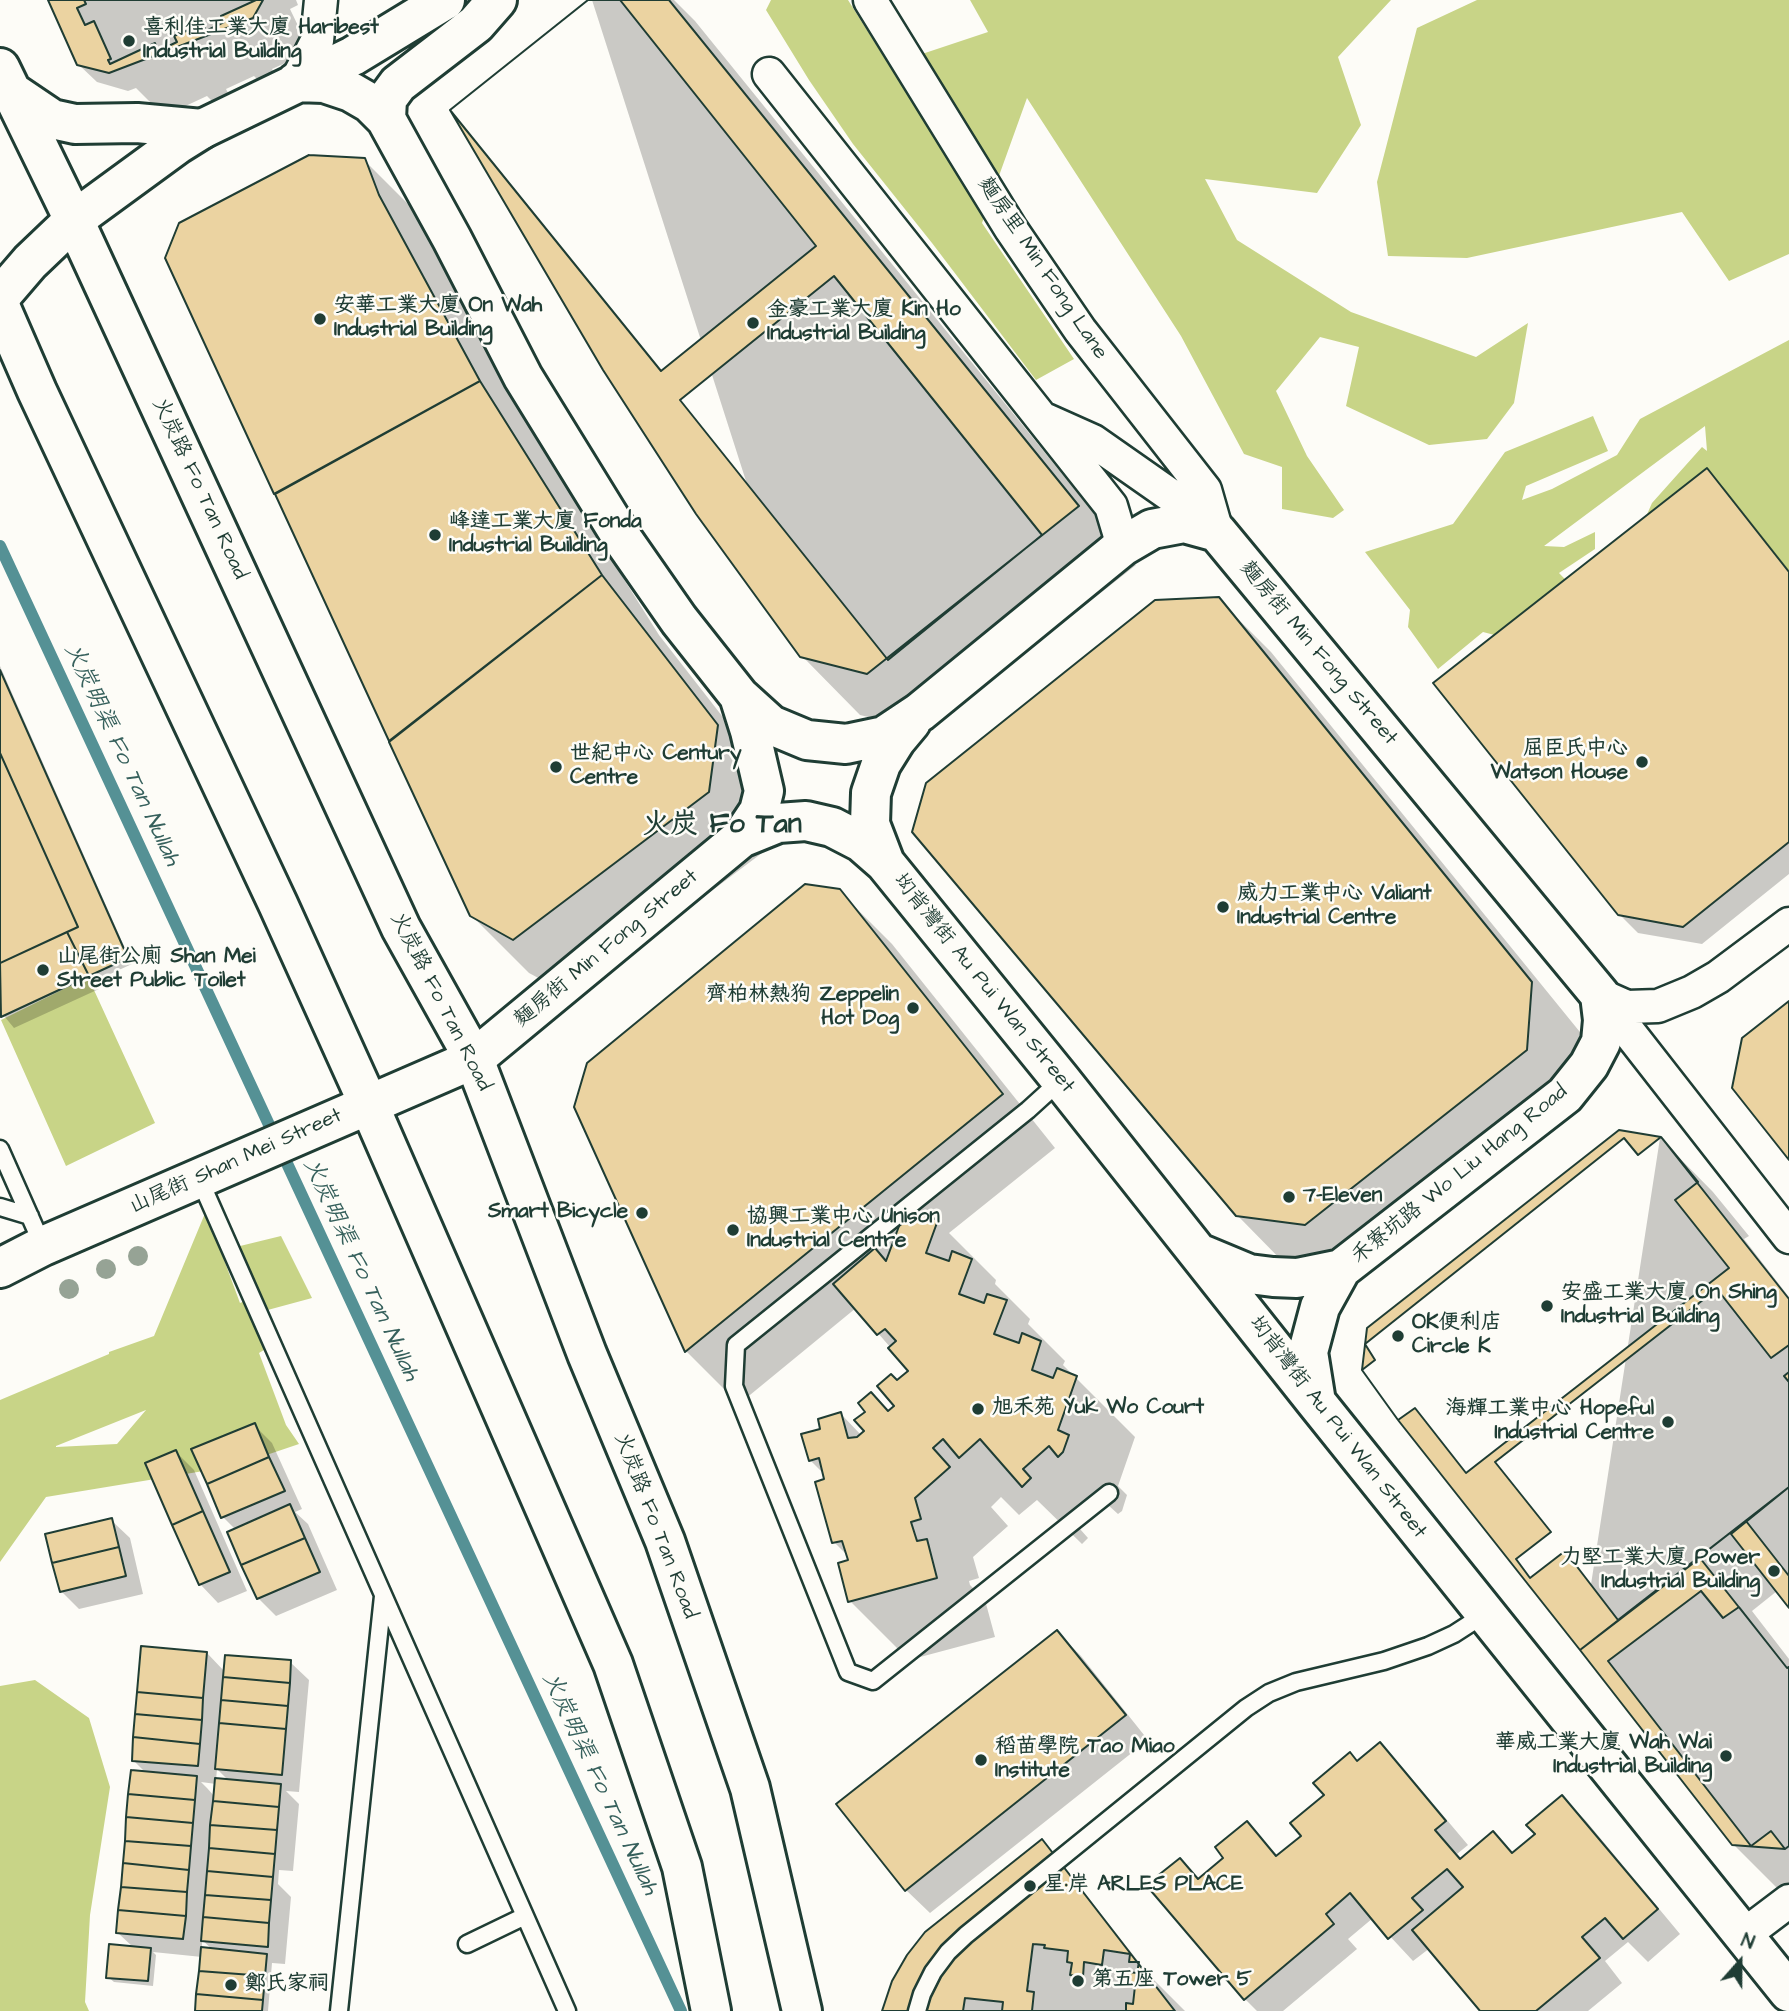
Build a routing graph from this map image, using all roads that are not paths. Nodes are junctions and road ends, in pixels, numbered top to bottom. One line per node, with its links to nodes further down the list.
1 (321, 0): 7 (street)
2 (445, 0): 7 (street)
3 (497, 0): 8 (street)
4 (870, 0): 14 (street, 麵房里 Min Fong Lane)
5 (769, 74): 13 (street)
6 (6, 80): 9 (street); 10 (street, 火炭路 Fo Tan Road)
7 (296, 82): 8 (street); 9 (street)
8 (386, 120): 16 (street)
9 (202, 129): 10 (street)
10 (74, 220): 11 (street); 22 (street, 火炭路 Fo Tan Road)
11 (0, 297)
12 (0, 306): 24 (street)
13 (1038, 416): 14 (street); 15 (street)
14 (1217, 532): 15 (street); 21 (street, 麵房街 Min Fong Street)
15 (1123, 546): 17 (street)
16 (739, 696): 17 (street); 18 (street)
17 (920, 712): 19 (street)
18 (741, 838): 19 (street); 22 (street, 麵房街 Min Fong Street)
19 (885, 863): 23 (street, 㘭背灣街 Au Pui Wan Street)
20 (1789, 924): 21 (street)
21 (1600, 995): 31 (street, 麵房街 Min Fong Street); 34 (street, 禾寮坑路 Wo Liu Hang Road)
22 (474, 1059): 24 (street, 山尾街 Shan Mei Street); 47 (street, 火炭路 Fo Tan Road)
23 (1061, 1080): 32 (street, 㘭背灣街 Au Pui Wan Street); 36 (lane)
24 (369, 1105): 27 (street, 山尾街 Shan Mei Street); 46 (street)
25 (0, 1149): 28 (lane)
26 (0, 1177): 28 (lane)
27 (199, 1178): 30 (street, 山尾街 Shan Mei Street); 37 (lane)
28 (16, 1186): 30 (lane)
29 (0, 1207): 30 (lane)
30 (37, 1231): 33 (street, 山尾街 Shan Mei Street)
31 (1789, 1237)
32 (1197, 1253): 34 (street); 35 (street, 㘭背灣街 Au Pui Wan Street)
33 (0, 1268)
34 (1341, 1269): 35 (street, 禾寮坑路 Wo Liu Hang Road)
35 (1315, 1402): 38 (street, 㘭背灣街 Au Pui Wan Street)
36 (1109, 1493)
37 (383, 1593): 40 (lane); 44 (lane)
38 (1485, 1614): 41 (street, 㘭背灣街 Au Pui Wan Street); 48 (lane)
39 (1789, 1901): 41 (street)
40 (525, 1916): 42 (lane); 45 (lane)
41 (1744, 1935): 43 (street, 㘭背灣街 Au Pui Wan Street)
42 (467, 1944)
43 (1789, 1992)
44 (339, 2011)
45 (567, 2011)
46 (711, 2011)
47 (802, 2011)
48 (917, 2011)

